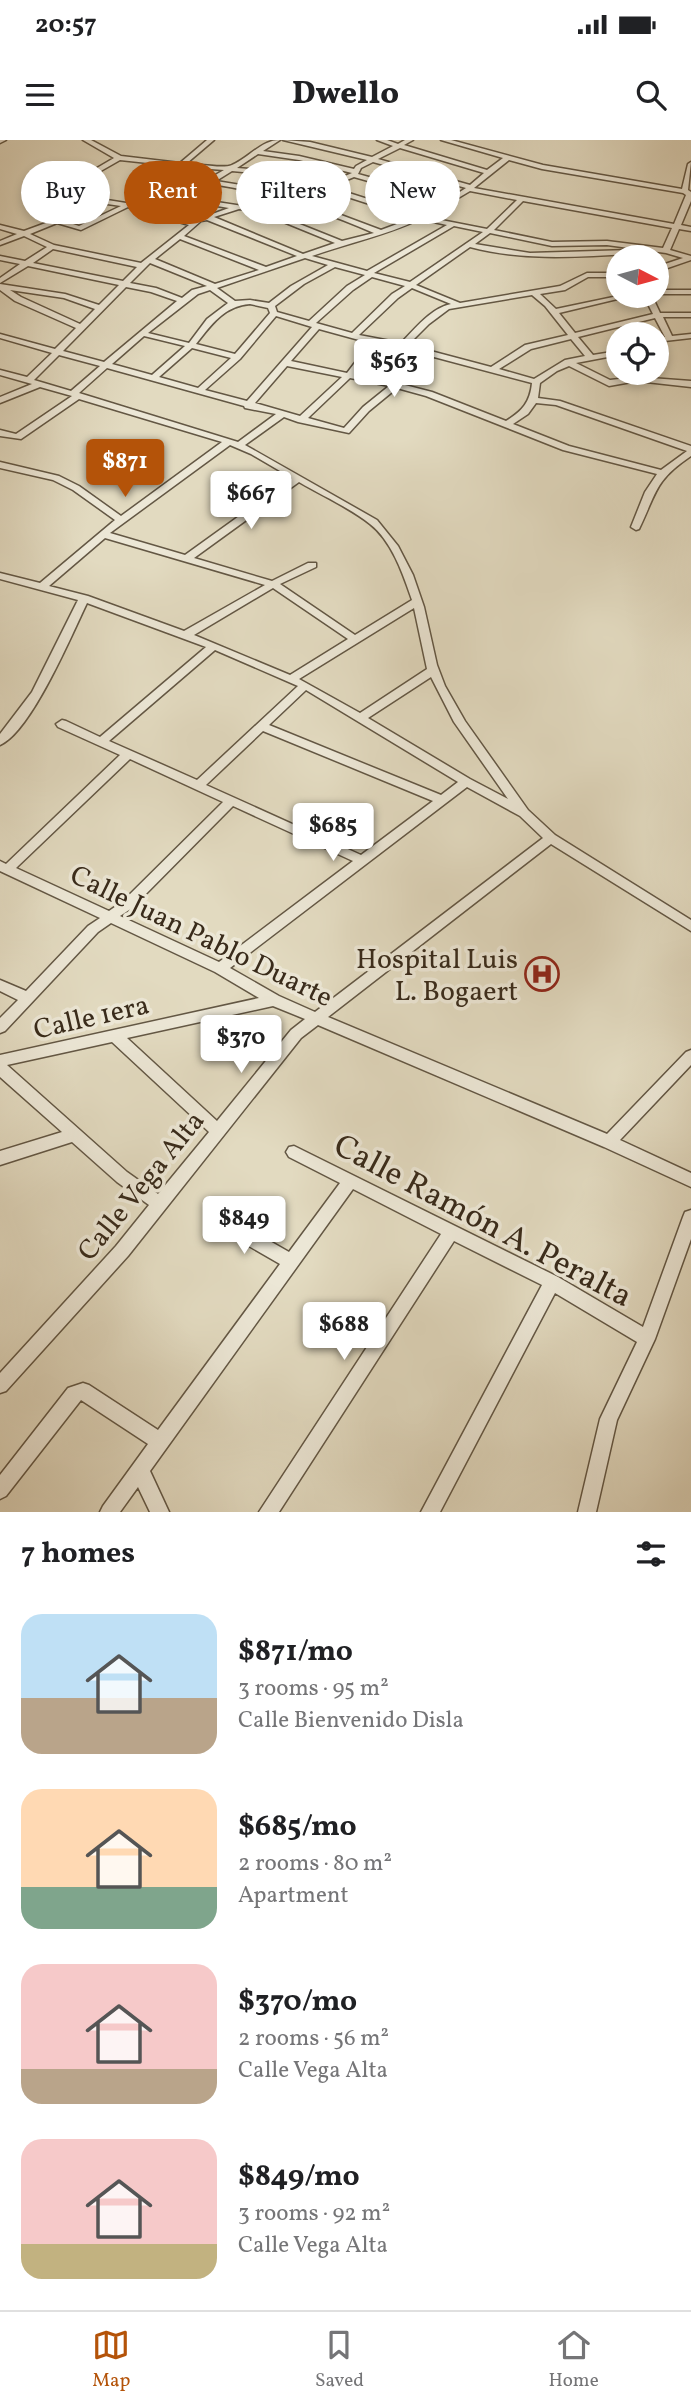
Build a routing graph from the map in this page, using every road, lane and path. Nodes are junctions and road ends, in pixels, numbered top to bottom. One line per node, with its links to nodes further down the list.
1 (86, 140): 10 (street)
2 (211, 140): 14 (street)
3 (277, 140): 9 (street)
4 (286, 140): 12 (street)
5 (380, 140): 8 (street)
6 (410, 140): 8 (street)
7 (444, 140): 11 (street)
8 (397, 146): 12 (street); 20 (street)
9 (255, 152): 18 (street); 22 (street)
10 (120, 158): 13 (street); 15 (street)
11 (509, 158): 20 (street); 27 (street)
12 (374, 159): 22 (street); 25 (street)
13 (150, 161)
14 (184, 161)
15 (110, 164)
16 (691, 164): 27 (street)
17 (222, 167): 18 (street)
18 (229, 168): 19 (street); 21 (street)
19 (236, 169)
20 (486, 172): 25 (street)
21 (222, 173)
22 (355, 174): 23 (street); 24 (street)
23 (351, 176)
24 (365, 177)
25 (470, 188): 26 (street); 28 (street)
26 (460, 194)
27 (689, 194): 39 (street)
28 (521, 199): 39 (street); 42 (street)
29 (351, 221): 41 (street)
30 (222, 223): 53 (street)
31 (48, 224): 43 (street)
32 (67, 224): 33 (street)
33 (89, 224)
34 (195, 224): 44 (street)
35 (299, 224): 46 (street)
36 (400, 224): 41 (street)
37 (453, 224): 42 (street); 62 (street)
38 (0, 227): 43 (street)
39 (678, 227): 40 (street); 49 (street)
40 (691, 229)
41 (379, 232): 46 (street)
42 (489, 232): 47 (street); 48 (street)
43 (25, 234): 45 (street); 50 (street)
44 (181, 237): 56 (street); 61 (street)
45 (0, 243)
46 (341, 243): 53 (street)
47 (470, 245): 52 (street); 66 (street)
48 (622, 245)
49 (669, 245)
50 (52, 247): 58 (street); 59 (street)
51 (669, 252): 55 (street)
52 (606, 254)
53 (303, 256): 57 (street); 61 (street)
54 (0, 258): 58 (street)
55 (691, 258): 60 (street)
56 (150, 260): 59 (street); 67 (street)
57 (335, 264): 62 (street); 77 (street)
58 (26, 265): 64 (street); 65 (street)
59 (142, 266): 65 (street)
60 (669, 266)
61 (266, 270): 67 (street)
62 (369, 274): 66 (street); 82 (street)
63 (606, 275): 68 (street)
64 (0, 284): 75 (street); 83 (street)
65 (123, 284): 71 (street); 75 (street)
66 (411, 285): 74 (street); 87 (street)
67 (212, 286): 71 (street); 73 (street)
68 (533, 292): 74 (street); 78 (street)
69 (669, 292): 70 (street)
70 (691, 292)
71 (184, 300): 84 (street)
72 (606, 301): 78 (street)
73 (233, 303): 77 (street); 91 (street)
74 (457, 305): 92 (street)
75 (100, 308): 83 (street)
76 (654, 308): 80 (street)
77 (273, 309): 82 (street); 96 (street)
78 (555, 312): 85 (street)
79 (691, 314): 80 (street)
80 (658, 315): 81 (street); 85 (street)
81 (662, 322)
82 (314, 325): 87 (street); 99 (street)
83 (82, 327): 93 (street)
84 (144, 334): 91 (street); 100 (street)
85 (574, 334): 97 (street); 101 (street)
86 (0, 336): 93 (street)
87 (354, 336): 90 (street)
88 (691, 336): 89 (street)
89 (669, 337)
90 (375, 342): 92 (street); 103 (street)
91 (190, 346): 96 (street); 104 (street)
92 (403, 346): 94 (street)
93 (58, 351): 100 (street); 105 (street)
94 (432, 354): 101 (street); 108 (street)
95 (606, 355): 97 (street)
96 (237, 357): 110 (street)
97 (592, 358): 98 (street)
98 (568, 362): 106 (street); 109 (street)
99 (285, 363): 103 (street); 114 (street)
100 (109, 365): 104 (street); 111 (street)
101 (491, 371): 106 (street)
102 (0, 372): 105 (street)
103 (351, 374): 108 (street); 116 (street)
104 (152, 379): 110 (street)
105 (29, 380): 107 (street)
106 (536, 382): 113 (street)
107 (40, 384): 111 (street); 112 (street)
108 (397, 384): 116 (street); 117 (street)
109 (691, 384)
110 (199, 391): 114 (street)
111 (76, 394): 118 (street); 119 (street)
112 (0, 400)
113 (535, 400): 117 (street); 121 (street)
114 (248, 406): 115 (street)
115 (281, 415): 116 (street); 120 (street)
116 (301, 420)
117 (506, 425): 123 (street)
118 (0, 433)
119 (229, 440): 120 (street); 125 (street)
120 (239, 446): 124 (street)
121 (691, 451): 123 (street)
122 (0, 465): 125 (street)
123 (662, 474): 126 (street)
124 (298, 478): 128 (street); 134 (street)
125 (121, 520): 127 (street)
126 (636, 527)
127 (103, 534): 128 (street); 132 (street)
128 (186, 559): 131 (street)
129 (312, 565): 131 (street)
130 (0, 576): 132 (street)
131 (273, 584): 135 (street); 136 (street)
132 (43, 586): 133 (street)
133 (84, 598): 135 (street); 144 (street)
134 (416, 602): 136 (street); 138 (street)
135 (184, 636): 137 (street)
136 (354, 638): 139 (street)
137 (214, 646): 139 (street); 145 (street)
138 (433, 670): 141 (street); 151 (street)
139 (291, 679): 140 (street)
140 (305, 685): 141 (street); 143 (street)
141 (361, 718): 147 (street)
142 (62, 724): 145 (street)
143 (261, 726): 148 (street); 149 (street)
144 (0, 741)
145 (101, 742): 146 (street)
146 (128, 754): 148 (street); 154 (street)
147 (466, 782): 149 (street); 151 (street)
148 (198, 786): 150 (street)
149 (443, 800): 153 (street)
150 (231, 801): 153 (street); 155 (street)
151 (524, 813): 152 (street)
152 (551, 838): 156 (street); 161 (street, Calle Vega Alta)
153 (364, 861): 157 (street)
154 (4, 867): 155 (street, Calle Juan Pablo Duarte)
155 (110, 917): 157 (street, Calle Juan Pablo Duarte); 159 (street)
156 (691, 926)
157 (220, 968): 160 (street, Calle Juan Pablo Duarte)
158 (0, 985): 159 (street)
159 (27, 998): 162 (street)
160 (274, 1000): 161 (street, Calle Juan Pablo Duarte); 163 (street, Calle 1era)
161 (318, 1019): 167 (street, Calle Vega Alta); 169 (street, Calle Juan Pablo Duarte)
162 (0, 1027)
163 (115, 1036): 165 (street, Calle 1era); 167 (street)
164 (691, 1056): 169 (street)
165 (0, 1061)
166 (0, 1068): 168 (street)
167 (218, 1131): 174 (street, Calle Vega Alta)
168 (74, 1135): 171 (street); 174 (street)
169 (609, 1142): 172 (street, Calle Juan Pablo Duarte)
170 (293, 1152): 173 (street, Calle Ramón A. Peralta)
171 (0, 1158)
172 (691, 1180)
173 (350, 1181): 177 (street, Calle Ramón A. Peralta); 178 (street)
174 (160, 1204): 181 (street, Calle Vega Alta)
175 (691, 1217): 180 (street)
176 (215, 1218): 178 (street)
177 (451, 1232): 179 (street, Calle Ramón A. Peralta); 187 (street)
178 (292, 1262): 182 (street)
179 (552, 1282): 180 (street, Calle Ramón A. Peralta); 188 (street)
180 (647, 1339): 189 (street)
181 (0, 1385)
182 (161, 1442): 183 (street); 184 (street)
183 (139, 1471): 185 (street); 186 (street)
184 (0, 1490)
185 (109, 1512)
186 (160, 1512)
187 (268, 1512)
188 (430, 1512)
189 (587, 1512)

